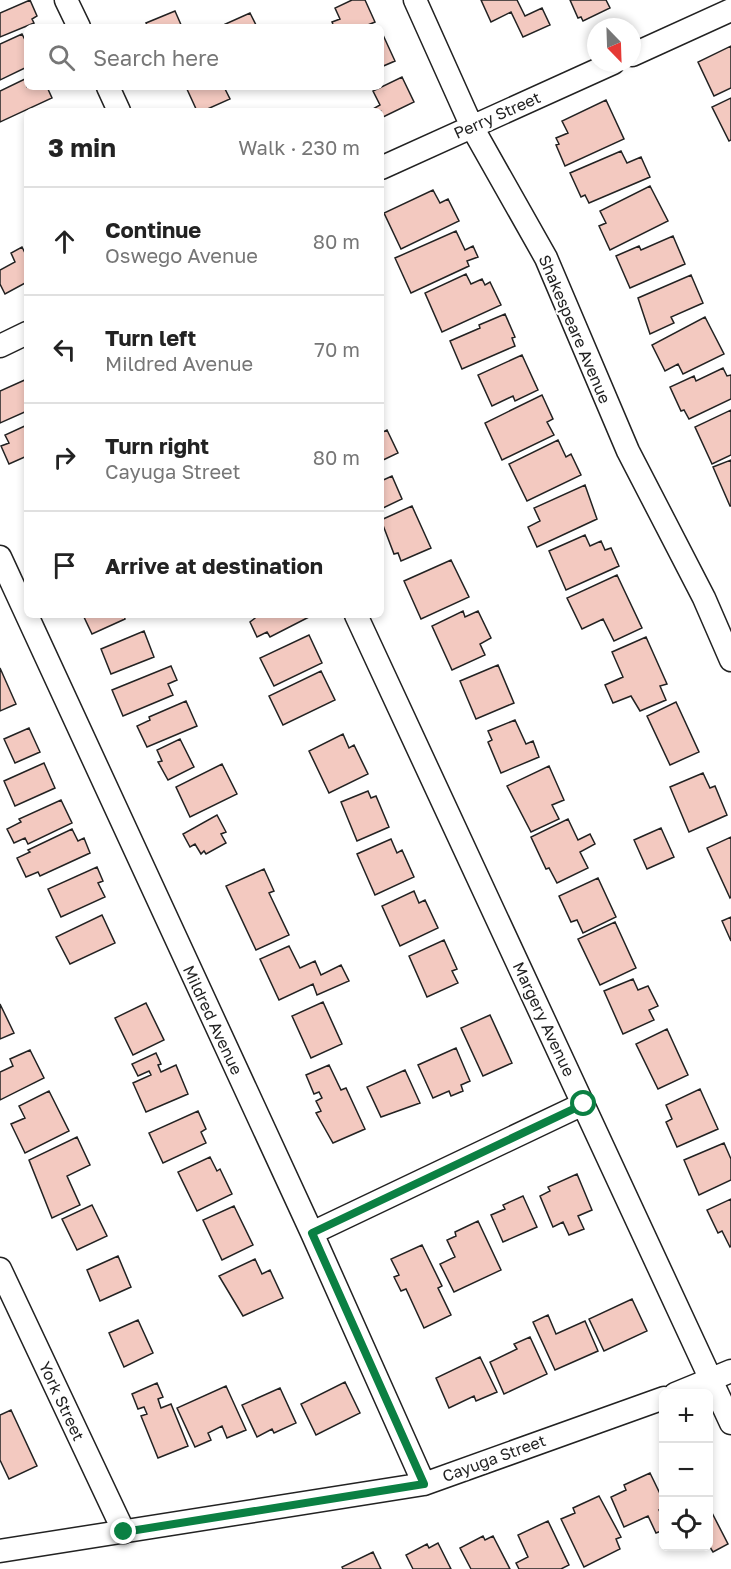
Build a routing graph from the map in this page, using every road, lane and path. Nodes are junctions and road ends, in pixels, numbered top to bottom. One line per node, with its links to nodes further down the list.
1 (66, 0): 4 (street)
2 (415, 0): 9 (street, Shakespeare Avenue)
3 (731, 10): 5 (street)
4 (78, 24)
5 (641, 51)
6 (593, 72): 9 (street, Perry Street)
7 (109, 90): 8 (street)
8 (118, 108)
9 (472, 127): 10 (street, Perry Street); 17 (street, Shakespeare Avenue)
10 (384, 167)
11 (24, 334): 12 (street)
12 (0, 346)
13 (0, 557): 14 (street, Mildred Avenue)
14 (24, 609)
15 (28, 618): 19 (street, Mildred Avenue)
16 (357, 618): 18 (street, Margery Avenue)
17 (731, 660)
18 (584, 1104): 19 (street); 22 (street, Margery Avenue)
19 (312, 1233): 26 (street, Mildred Avenue)
20 (0, 1269): 27 (street, York Street)
21 (731, 1371): 22 (street)
22 (710, 1381): 23 (street); 25 (street, Margery Avenue)
23 (688, 1389)
24 (659, 1399): 26 (street, Cayuga Street)
25 (731, 1423)
26 (424, 1484): 27 (street, Cayuga Street)
27 (124, 1532): 28 (street, Cayuga Street)
28 (0, 1551)

